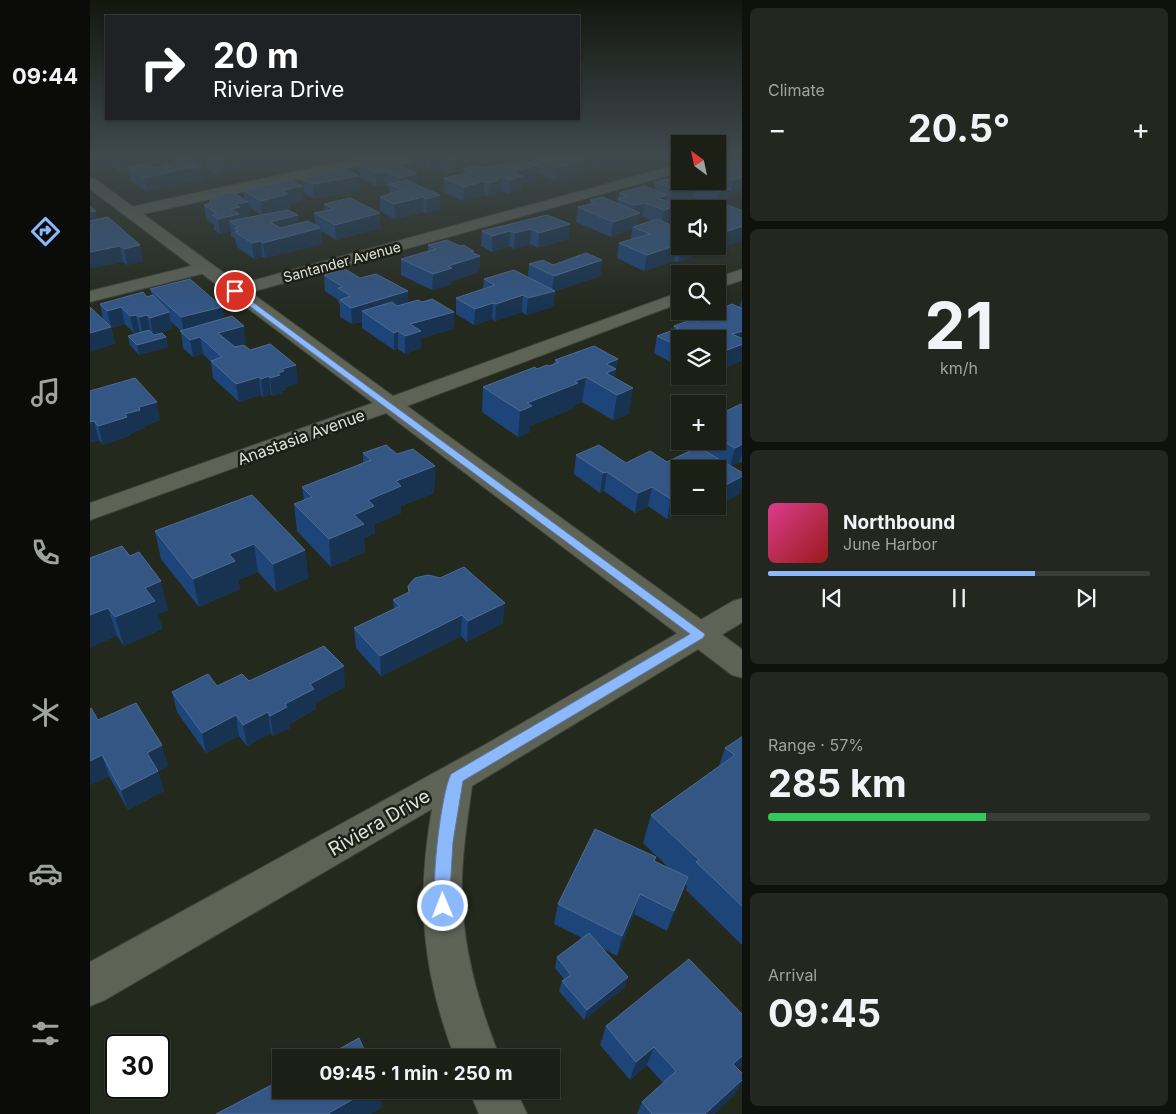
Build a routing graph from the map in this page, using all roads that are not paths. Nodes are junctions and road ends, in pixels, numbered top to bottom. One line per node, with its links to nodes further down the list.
1 (122, 206): 4 (street)
2 (157, 206): 4 (street)
3 (543, 206): 8 (street, Santander Avenue)
4 (130, 212): 5 (street)
5 (203, 268): 8 (street); 9 (street)
6 (742, 274): 7 (street)
7 (726, 280)
8 (235, 291): 11 (street)
9 (90, 297)
10 (671, 300): 11 (street, Anastasia Avenue)
11 (388, 405): 12 (street, Anastasia Avenue); 14 (street)
12 (90, 512)
13 (742, 608): 14 (street, Riviera Drive)
14 (699, 634): 15 (street); 16 (street, Riviera Drive)
15 (742, 667)
16 (456, 778): 17 (street, Riviera Drive); 18 (street)
17 (90, 984)
18 (475, 1049)
19 (496, 1099): 20 (street)
20 (503, 1114)

